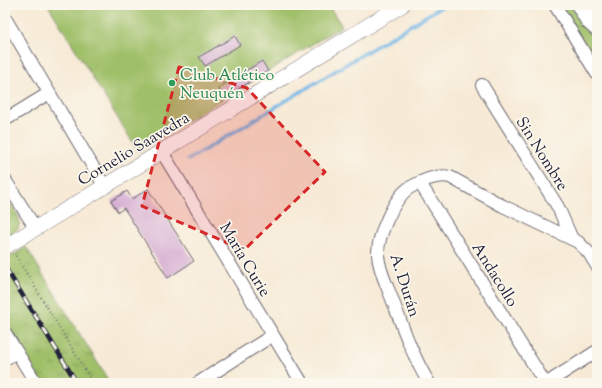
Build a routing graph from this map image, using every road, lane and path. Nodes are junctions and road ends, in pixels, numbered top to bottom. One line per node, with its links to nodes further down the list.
1 (402, 5): 12 (main road, Cornelio Saavedra)
2 (555, 5): 8 (street)
3 (577, 5): 7 (street)
4 (587, 5): 6 (highway)
5 (5, 18): 10 (street)
6 (597, 22)
7 (597, 31)
8 (597, 74)
9 (482, 85): 17 (street, Sin Nombre)
10 (49, 93): 11 (street); 15 (street)
11 (5, 120)
12 (162, 152): 15 (main road, Cornelio Saavedra); 21 (street, María Curie)
13 (5, 180): 16 (street)
14 (420, 182): 17 (street, A. Durán); 29 (street, A. Durán); 30 (street, Andacollo)
15 (105, 187): 16 (main road, Cornelio Saavedra)
16 (36, 229): 18 (main road, Cornelio Saavedra)
17 (572, 239): 19 (street, A. Durán)
18 (10, 251): 26 (path)
19 (597, 266)
20 (5, 332): 23 (street)
21 (273, 335): 27 (street); 28 (street, María Curie)
22 (597, 351): 30 (street)
23 (17, 352): 24 (street); 25 (street)
24 (5, 359)
25 (36, 383)
26 (93, 383)
27 (198, 383)
28 (302, 383)
29 (429, 383)
30 (546, 383)

